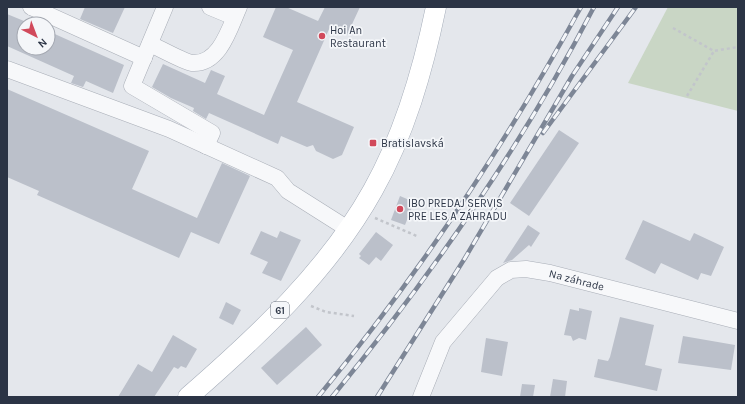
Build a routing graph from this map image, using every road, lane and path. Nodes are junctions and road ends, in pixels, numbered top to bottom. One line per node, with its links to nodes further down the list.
1 (31, 7): 8 (street)
2 (165, 7): 8 (street)
3 (210, 7): 5 (street)
4 (436, 7): 13 (main road, 61)
5 (236, 12): 8 (street)
6 (672, 28): 9 (path)
7 (738, 47): 9 (path)
8 (147, 51): 12 (street)
9 (714, 52): 11 (path)
10 (7, 70): 12 (street)
11 (687, 96)
12 (206, 146): 14 (street)
13 (360, 212): 14 (main road, 61); 15 (path)
14 (348, 229): 19 (main road, 61)
15 (419, 237)
16 (311, 306): 17 (path)
17 (354, 316)
18 (738, 321): 20 (street, Na záhrade)
19 (188, 397)
20 (421, 397)

